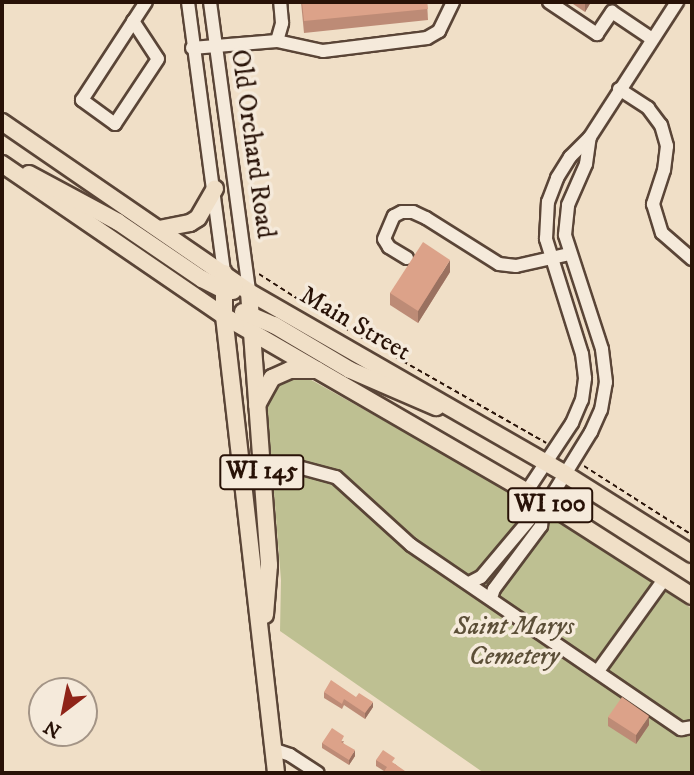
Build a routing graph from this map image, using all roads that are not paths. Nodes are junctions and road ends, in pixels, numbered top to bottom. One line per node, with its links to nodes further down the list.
1 (146, 2): 8 (street)
2 (188, 2): 12 (street, Old Orchard Road)
3 (210, 2): 11 (street, Old Orchard Road)
4 (280, 2): 10 (street)
5 (453, 2): 10 (street)
6 (549, 2): 9 (street)
7 (677, 2): 9 (street)
8 (133, 22): 8 (street)
9 (652, 38): 13 (street)
10 (277, 41): 11 (street)
11 (216, 44): 12 (street); 25 (street, Old Orchard Road)
12 (192, 48): 17 (street, Old Orchard Road)
13 (619, 89): 15 (street); 22 (street)
14 (2, 122): 18 (main road, Main Street / WI 100)
15 (590, 137): 19 (street); 21 (street)
16 (2, 163): 24 (main road); 27 (main road, WI 100)
17 (215, 189): 18 (main road); 23 (street, Old Orchard Road)
18 (159, 229): 23 (main road, Main Street / WI 100)
19 (569, 254): 21 (street); 29 (street)
20 (407, 258): 21 (street)
21 (550, 258): 30 (street)
22 (692, 259)
23 (224, 273): 24 (main road); 25 (main road, Main Street / WI 100)
24 (224, 290): 25 (main road); 27 (main road)
25 (249, 292): 26 (main road, WI 145); 33 (main road, Main Street / WI 100)
26 (250, 313): 27 (main road); 28 (main road, WI 145); 33 (main road)
27 (224, 316): 28 (main road, WI 100); 44 (main road, WI 145)
28 (251, 331): 31 (main road, WI 100); 32 (main road, WI 145)
29 (597, 337): 30 (street); 36 (street)
30 (578, 343): 34 (street)
31 (317, 370): 32 (main road); 37 (main road, WI 100)
32 (257, 405): 35 (main road, WI 145)
33 (472, 419): 34 (main road, Main Street / WI 100)
34 (546, 463): 36 (main road, Main Street / WI 100); 37 (street)
35 (262, 469): 41 (street); 44 (main road, WI 145)
36 (565, 474): 38 (street); 39 (main road, Main Street / WI 100)
37 (527, 491): 38 (main road, WI 100)
38 (545, 506): 40 (main road, WI 100); 41 (street); 43 (street)
39 (692, 554)
40 (665, 578): 42 (main road, WI 100); 45 (street)
41 (469, 583): 43 (street)
42 (692, 596)
43 (491, 598): 45 (street)
44 (262, 652): 47 (main road, WI 145)
45 (598, 671): 46 (street)
46 (692, 727)
47 (272, 749): 48 (main road, WI 145); 49 (street)
48 (276, 773)
49 (318, 773)

